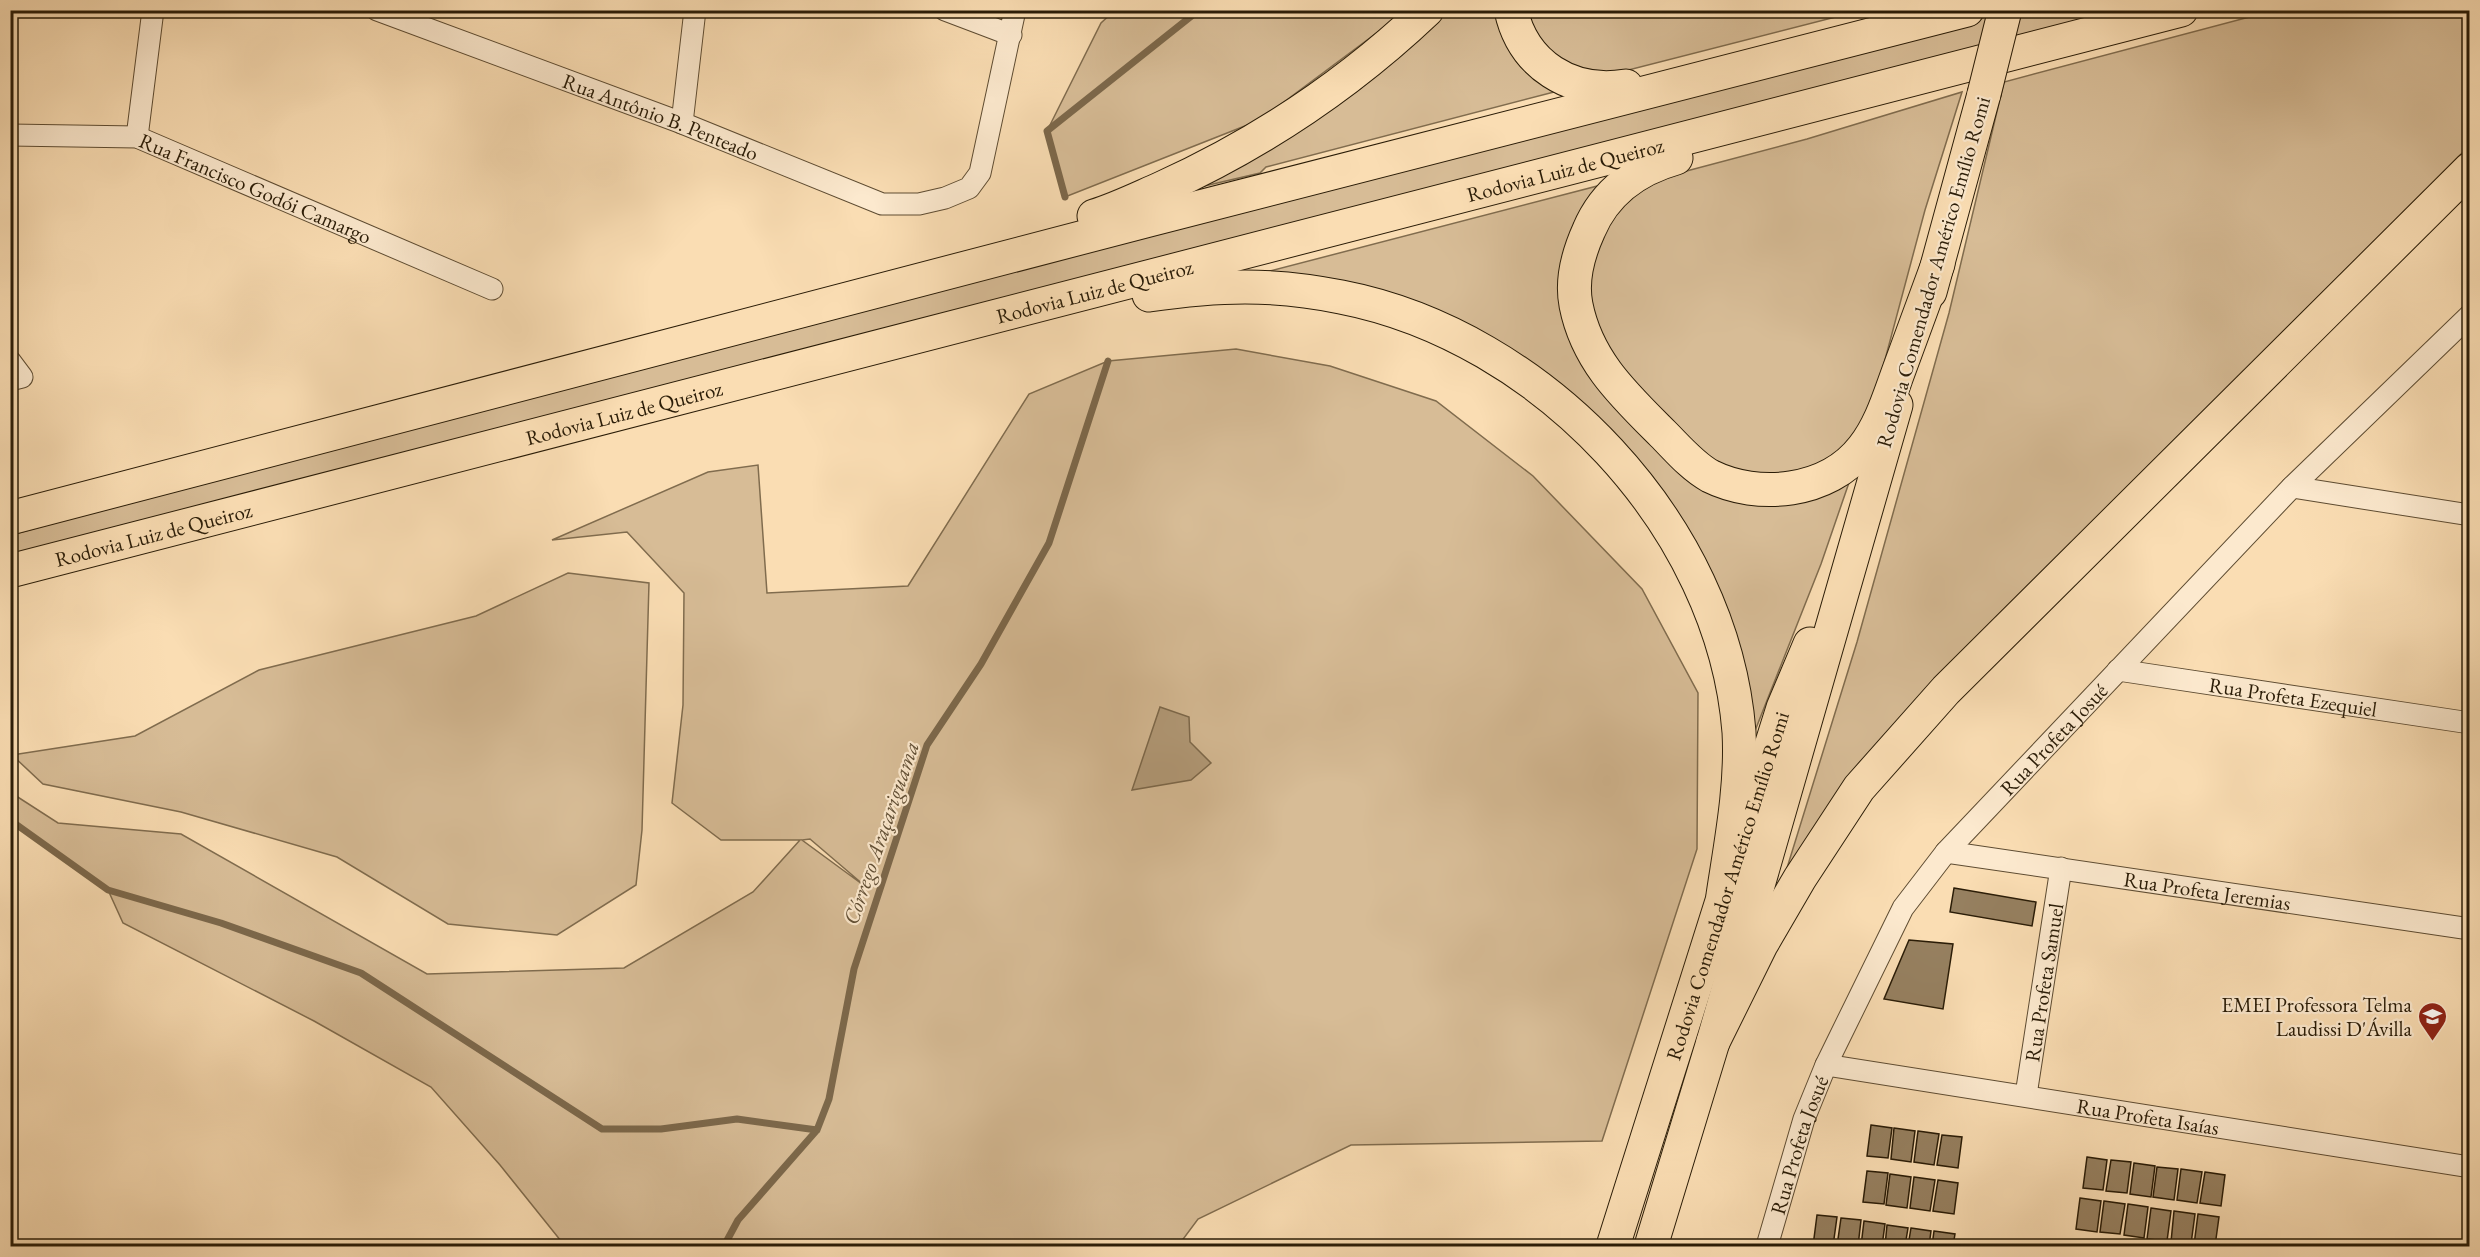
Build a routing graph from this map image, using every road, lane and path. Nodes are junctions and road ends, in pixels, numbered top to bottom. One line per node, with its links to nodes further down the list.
1 (153, 10): 16 (street)
2 (377, 10): 14 (street, Rua Antônio B. Penteado)
3 (695, 10): 14 (street)
4 (945, 10): 11 (street)
5 (1015, 10): 11 (street, Rua Antônio B. Penteado)
6 (1427, 10): 21 (highway)
7 (1511, 10): 12 (highway)
8 (1967, 10): 12 (highway)
9 (2005, 10): 18 (highway, Rodovia Comendador Américo Emílio Romi, bridge)
10 (2181, 10): 13 (highway, Rodovia Luiz de Queiroz)
11 (1011, 35): 14 (street, Rua Antônio B. Penteado)
12 (1743, 66): 21 (highway)
13 (1953, 70): 18 (highway); 22 (highway, Rodovia Luiz de Queiroz)
14 (682, 123)
15 (10, 135): 16 (street, Rua Francisco Godói Camargo)
16 (137, 137): 19 (street, Rua Francisco Godói Camargo)
17 (2469, 169): 34 (highway)
18 (1938, 264): 26 (highway, Rodovia Comendador Américo Emílio Romi)
19 (492, 289)
20 (2469, 315): 23 (street, Rua Profeta Josué)
21 (659, 348): 25 (highway)
22 (867, 349): 27 (highway, Rodovia Luiz de Queiroz); 32 (highway)
23 (2292, 487): 24 (street); 28 (street, Rua Profeta Josué)
24 (2469, 515)
25 (10, 518)
26 (1858, 532): 32 (highway, Rodovia Comendador Américo Emílio Romi); 34 (highway, Rodovia Comendador Américo Emílio Romi)
27 (10, 571)
28 (2118, 670): 29 (street, Rua Profeta Ezequiel); 30 (street, Rua Profeta Josué)
29 (2469, 723)
30 (1946, 852): 31 (street, Rua Profeta Jeremias); 35 (street, Rua Profeta Josué)
31 (2061, 868): 33 (street, Rua Profeta Jeremias); 36 (street, Rua Profeta Samuel)
32 (1723, 895): 38 (highway, Rodovia Comendador Américo Emílio Romi)
33 (2469, 929)
34 (1713, 1042): 39 (highway, Rodovia Comendador Américo Emílio Romi)
35 (1826, 1065): 36 (street, Rua Profeta Isaías); 40 (street, Rua Profeta Josué)
36 (2026, 1095): 37 (street, Rua Profeta Isaías)
37 (2469, 1167)
38 (1613, 1246)
39 (1651, 1246)
40 (1767, 1246)

